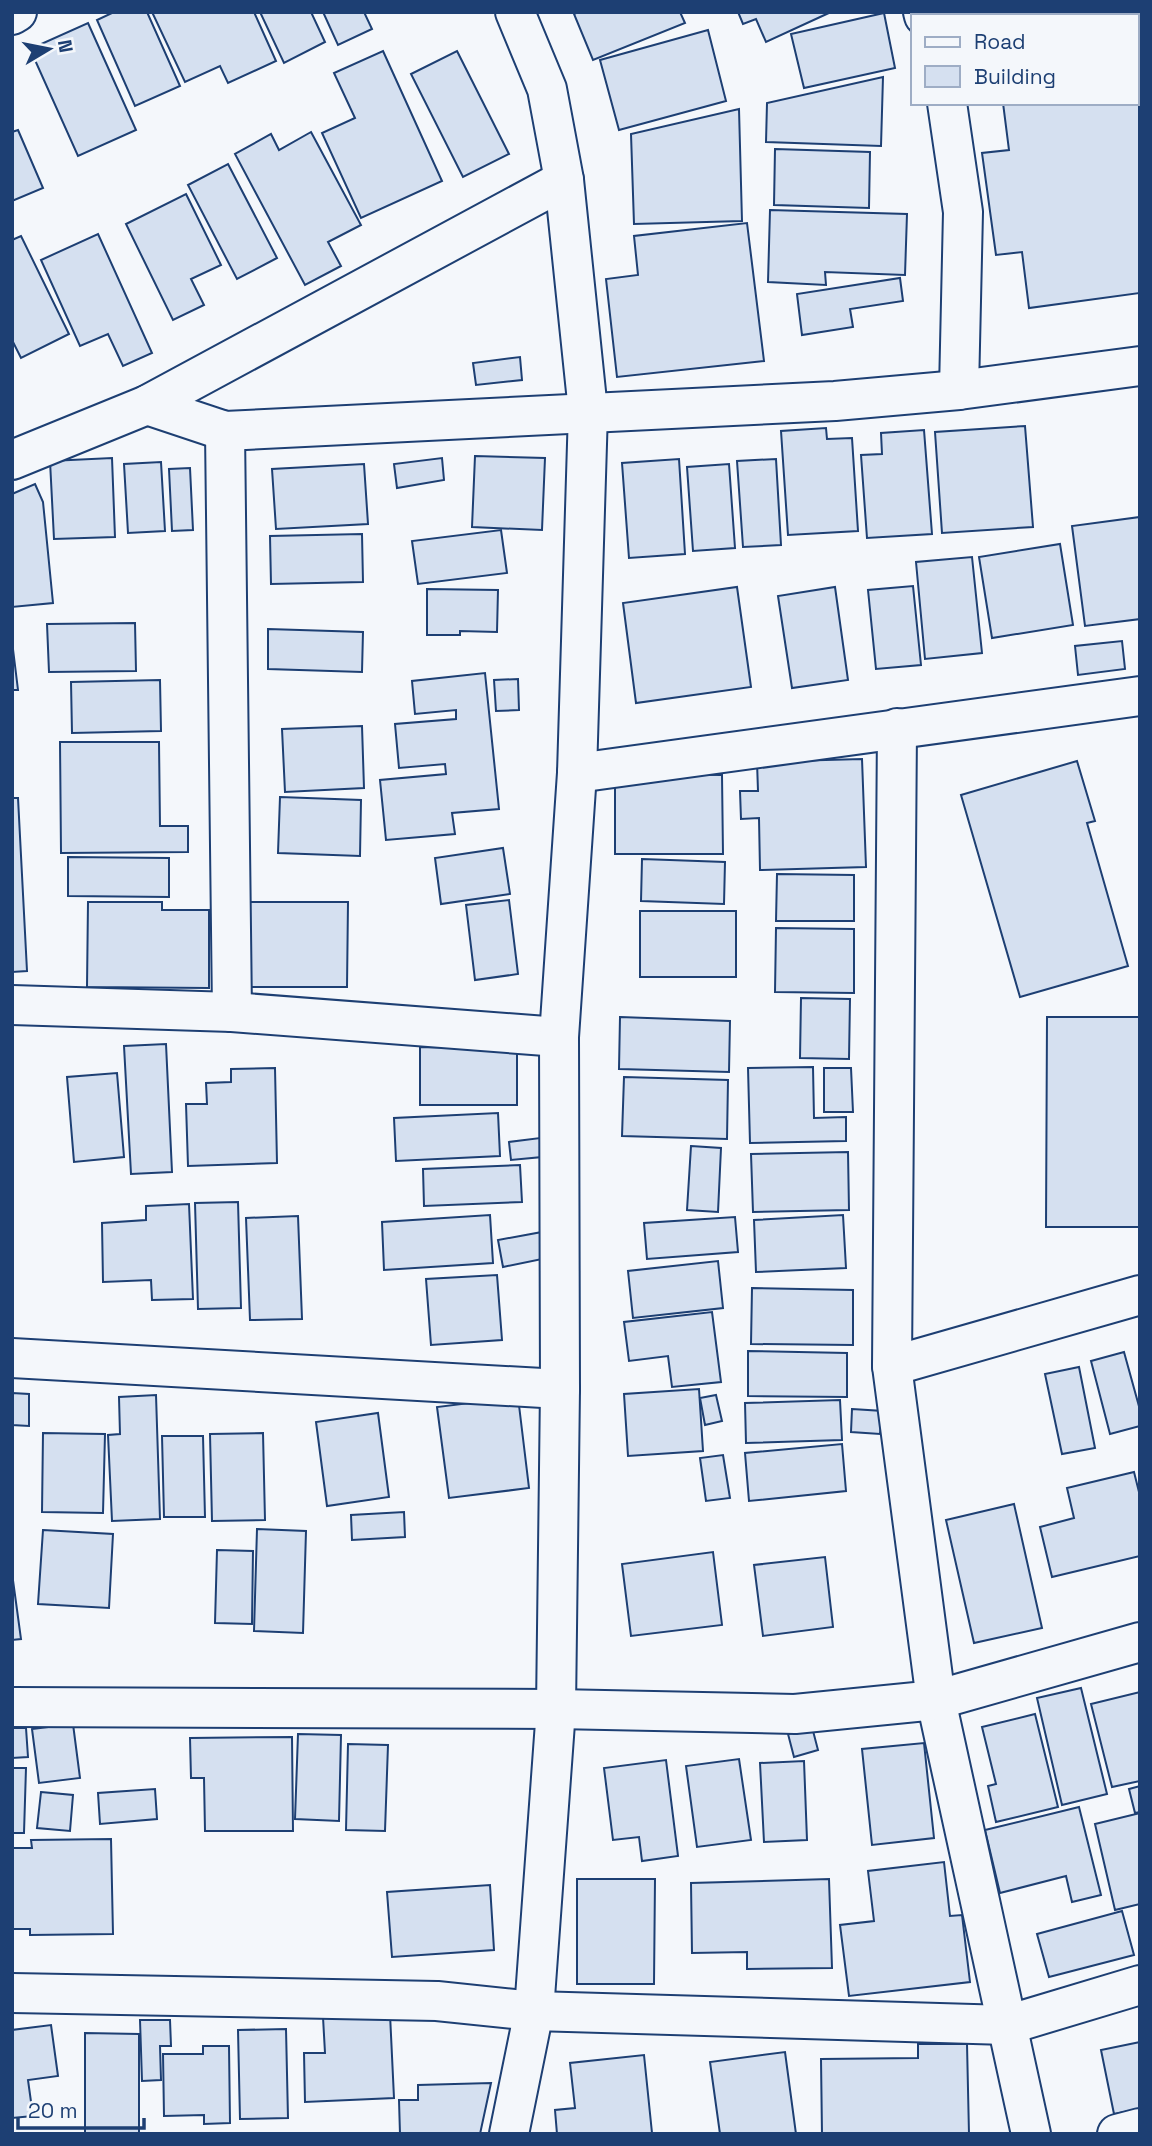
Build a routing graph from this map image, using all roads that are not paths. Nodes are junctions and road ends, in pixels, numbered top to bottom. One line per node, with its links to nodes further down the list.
1 (17, 12): 3 (street)
2 (515, 12): 5 (street)
3 (12, 15)
4 (947, 105): 7 (street)
5 (564, 180): 8 (street); 9 (street)
6 (1140, 366): 7 (street)
7 (959, 390): 9 (street)
8 (147, 405): 10 (street); 11 (street)
9 (588, 411): 10 (street); 14 (street)
10 (225, 431): 16 (street)
11 (12, 460)
12 (1140, 696): 13 (street)
13 (897, 728): 14 (street); 20 (street)
14 (577, 773): 17 (street)
15 (12, 1005): 16 (street)
16 (232, 1012): 17 (street)
17 (559, 1037): 21 (street)
18 (1140, 1295): 20 (street)
19 (12, 1358): 21 (street)
20 (892, 1366): 23 (street)
21 (560, 1389): 25 (street)
22 (1140, 1642): 23 (street)
23 (936, 1700): 25 (street); 29 (street)
24 (12, 1707): 25 (street)
25 (556, 1709): 28 (street)
26 (1140, 1985): 29 (street)
27 (12, 1993): 28 (street)
28 (534, 2011): 29 (street); 31 (street)
29 (1007, 2025): 32 (street)
30 (1140, 2128): 33 (street)
31 (509, 2134)
32 (1031, 2134)
33 (1117, 2134)

